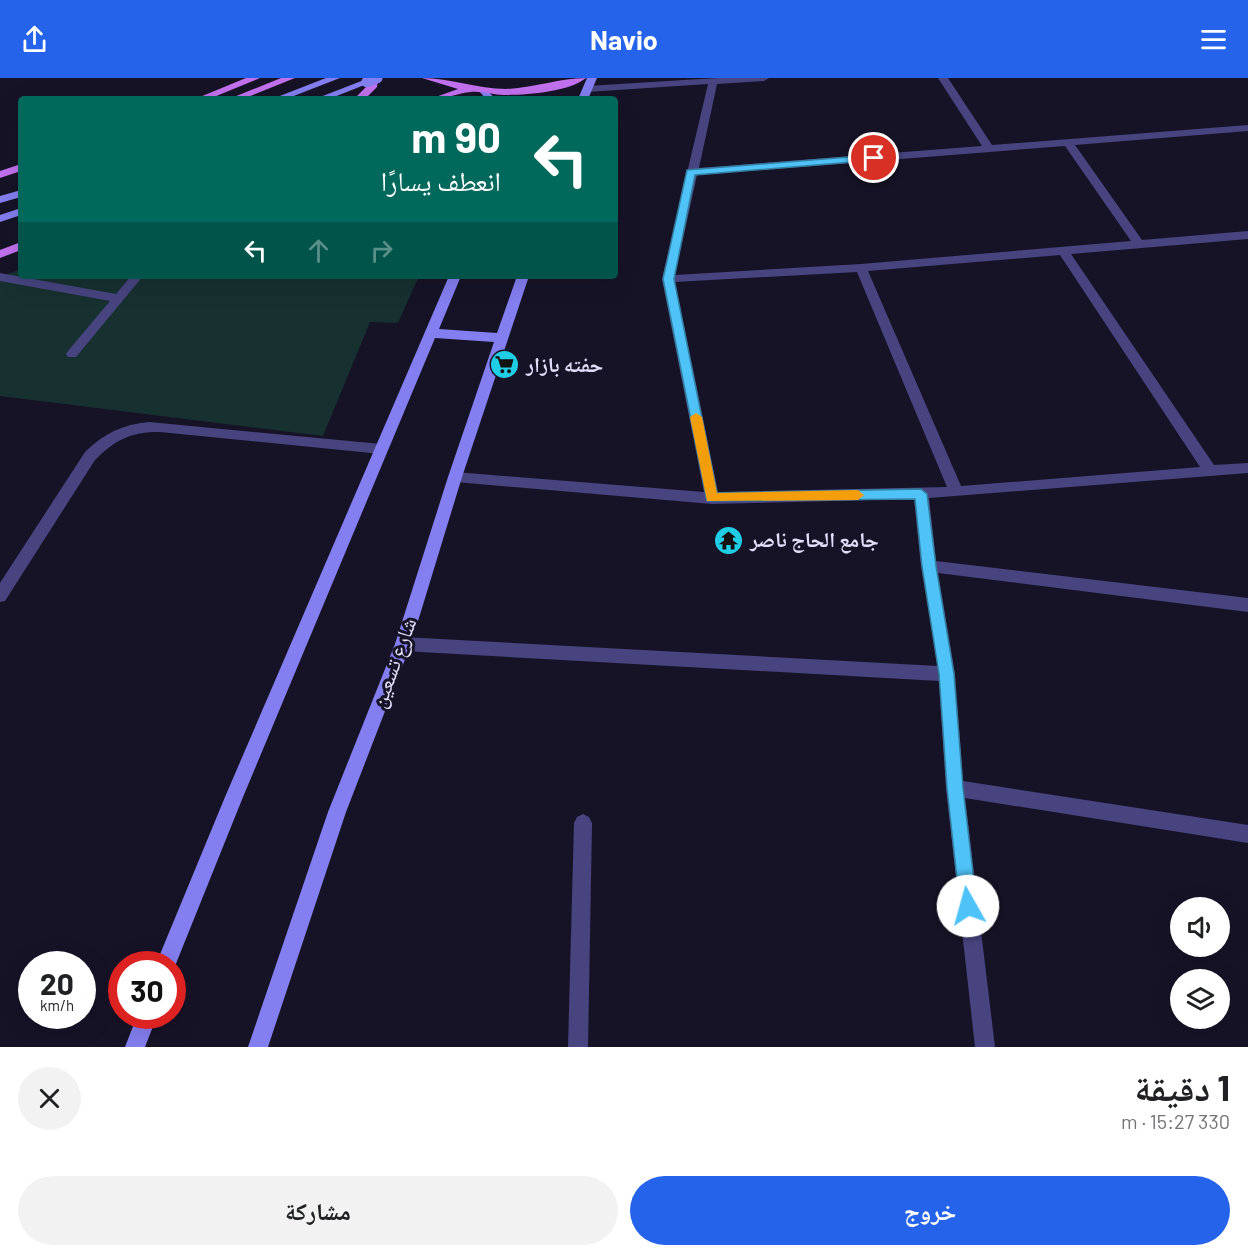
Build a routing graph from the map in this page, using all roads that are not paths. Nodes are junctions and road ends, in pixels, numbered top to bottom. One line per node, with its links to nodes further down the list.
1 (255, 78): 14 (main road)
2 (290, 78): 15 (main road)
3 (335, 78): 16 (main road)
4 (427, 78): 11 (main road)
5 (581, 78): 13 (main road)
6 (592, 78): 12 (main road)
7 (764, 78): 10 (street)
8 (943, 78): 22 (street)
9 (373, 79): 17 (main road); 18 (main road)
10 (713, 82): 12 (street); 24 (street)
11 (470, 90): 13 (main road); 19 (main road)
12 (585, 94)
13 (487, 95)
14 (208, 96)
15 (242, 96)
16 (286, 96)
17 (328, 96)
18 (362, 96)
19 (447, 96)
20 (1248, 128): 21 (street)
21 (1068, 143): 22 (street); 31 (street)
22 (989, 149): 24 (street)
23 (18, 168): 25 (main road)
24 (691, 172): 40 (street)
25 (0, 175)
26 (18, 194): 27 (main road)
27 (0, 200)
28 (18, 212): 29 (main road)
29 (0, 219)
30 (1248, 235): 31 (street)
31 (1139, 245): 33 (street)
32 (18, 247): 34 (main road)
33 (1064, 252): 35 (street); 47 (street)
34 (0, 254)
35 (861, 268): 40 (street); 49 (street)
36 (0, 277): 41 (street)
37 (134, 279): 41 (street)
38 (454, 279): 42 (main road)
39 (522, 279): 43 (main road, شارع تسعين)
40 (669, 279): 51 (street)
41 (118, 298): 44 (street)
42 (430, 333): 43 (main road); 45 (main road)
43 (502, 338): 48 (main road, شارع تسعين)
44 (72, 354)
45 (381, 449): 53 (street); 60 (main road)
46 (1248, 468): 47 (street)
47 (1210, 471): 49 (street)
48 (454, 477): 51 (street); 55 (main road, شارع تسعين)
49 (956, 492): 50 (street)
50 (921, 494): 51 (street); 52 (street)
51 (712, 498)
52 (929, 566): 54 (street); 56 (street)
53 (0, 596)
54 (1248, 605)
55 (403, 644): 56 (street); 63 (main road, شارع تسعين)
56 (947, 674): 57 (street)
57 (955, 788): 59 (street); 65 (street)
58 (583, 823): 64 (street)
59 (1248, 834)
60 (171, 951)
61 (142, 1029): 62 (main road)
62 (135, 1047)
63 (258, 1047)
64 (578, 1047)
65 (985, 1047)

